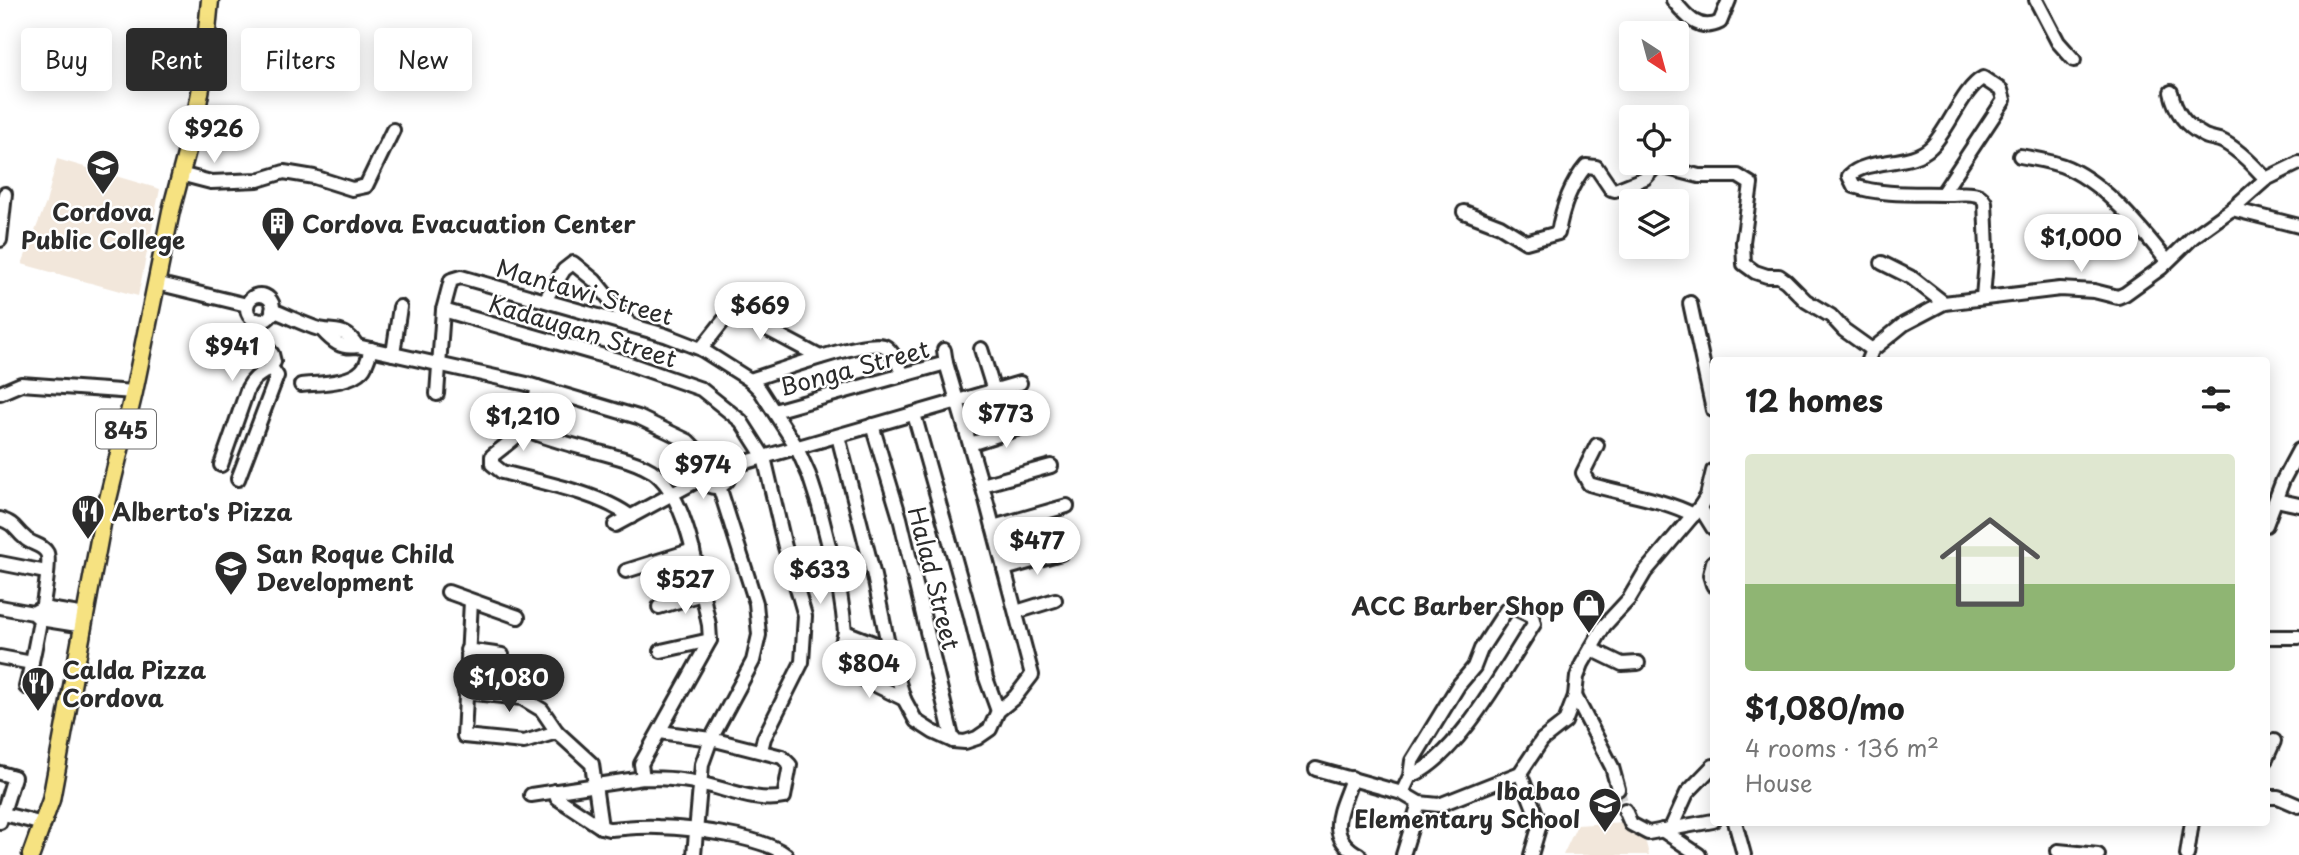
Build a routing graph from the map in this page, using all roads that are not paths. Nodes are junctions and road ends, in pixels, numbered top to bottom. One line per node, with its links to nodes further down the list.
1 (210, 0): 10 (main road, 845)
2 (1673, 0): 3 (street)
3 (1729, 0)
4 (2036, 0): 5 (street)
5 (2074, 60)
6 (2171, 92): 11 (street)
7 (393, 130): 10 (street)
8 (2020, 156): 18 (street)
9 (2299, 163): 11 (street)
10 (180, 174): 20 (main road, 845)
11 (2266, 179): 14 (street)
12 (5, 194): 17 (street)
13 (1942, 194): 13 (street); 21 (street)
14 (2232, 209): 16 (street); 18 (street)
15 (1464, 212): 36 (street)
16 (2299, 226)
17 (0, 240)
18 (2167, 261): 21 (street)
19 (1882, 263): 24 (street)
20 (156, 283): 25 (street); 47 (main road, 845)
21 (1983, 297): 24 (street)
22 (545, 300): 28 (street, Mantawi Street); 30 (street, Mantawi Street); 30 (street)
23 (1690, 303): 50 (street)
24 (1944, 303): 36 (street)
25 (247, 305): 27 (street); 29 (street)
26 (401, 307): 35 (street)
27 (272, 310): 29 (street); 31 (street)
28 (443, 310): 38 (street, Mantawi Street); 62 (street, Kadaugan Street)
29 (257, 320): 40 (street)
30 (629, 323): 32 (street, Mantawi Street)
31 (371, 349): 35 (street); 44 (street)
32 (701, 349): 37 (street); 42 (street, Mantawi Street)
33 (981, 349): 46 (street)
34 (944, 350): 39 (street)
35 (393, 354): 38 (street)
36 (1870, 355)
37 (820, 357): 41 (street); 42 (street)
38 (438, 363): 45 (street); 49 (street, Mantawi Street)
39 (946, 363): 41 (street, Bonga Street); 51 (street)
40 (271, 367): 64 (street); 68 (street)
41 (902, 375): 52 (street, Bonga Street)
42 (750, 380): 52 (street, Mantawi Street)
43 (1020, 383): 46 (street)
44 (301, 385)
45 (538, 387): 56 (street); 63 (street)
46 (994, 391): 51 (street)
47 (134, 392): 48 (street); 98 (main road, 845)
48 (0, 393)
49 (437, 394)
50 (1710, 396)
51 (958, 401): 53 (street); 58 (street)
52 (774, 411): 60 (street, Mantawi Street)
53 (914, 414): 55 (street); 115 (street)
54 (1032, 424): 58 (street)
55 (872, 425): 57 (street); 119 (street, Halad Street)
56 (525, 429): 72 (street); 78 (street)
57 (838, 436): 60 (street); 103 (street)
58 (970, 444): 70 (street)
59 (1597, 445): 76 (street)
60 (796, 446): 62 (street); 99 (street, Mantawi Street)
61 (2299, 450): 73 (street)
62 (764, 457): 66 (street); 121 (street, Kadaugan Street)
63 (707, 460): 66 (street); 67 (street)
64 (221, 465)
65 (1051, 466): 70 (street)
66 (729, 467): 71 (street)
67 (702, 478): 71 (street); 72 (street)
68 (239, 479)
69 (1710, 484): 76 (street)
70 (982, 485): 82 (street)
71 (719, 486): 118 (street)
72 (672, 495): 78 (street); 83 (street)
73 (2276, 500): 74 (street); 77 (street)
74 (2299, 505)
75 (1067, 506): 82 (street)
76 (1697, 511): 81 (street); 104 (street)
77 (2270, 515)
78 (631, 517): 80 (street)
79 (0, 519): 88 (street)
80 (615, 525)
81 (1710, 525)
82 (993, 527): 86 (street)
83 (693, 550): 87 (street); 90 (street)
84 (1061, 553): 86 (street)
85 (0, 563): 88 (street)
86 (1004, 569): 95 (street)
87 (626, 571)
88 (46, 572): 96 (street)
89 (448, 592): 92 (street)
90 (702, 594): 94 (street); 102 (street)
91 (1055, 600): 95 (street)
92 (471, 601): 97 (street); 105 (street)
93 (0, 607): 96 (street)
94 (659, 607)
95 (1016, 612): 115 (street)
96 (38, 613): 98 (street); 109 (street)
97 (518, 617)
98 (85, 621): 145 (main road, 845)
99 (845, 632): 103 (street); 114 (street, Mantawi Street)
100 (2299, 637): 101 (street)
101 (2270, 638)
102 (710, 640): 106 (street); 117 (street)
103 (889, 649): 114 (street)
104 (1591, 649): 110 (street); 113 (street)
105 (467, 650): 107 (street); 112 (street)
106 (661, 650)
107 (502, 655)
108 (0, 657): 109 (street)
109 (32, 663): 111 (street)
110 (1639, 663)
111 (26, 687)
112 (465, 692): 116 (street); 116 (street)
113 (1575, 696): 126 (street); 132 (street)
114 (904, 699): 119 (street)
115 (998, 711): 119 (street)
116 (557, 732): 131 (street)
117 (660, 732): 118 (street); 128 (street)
118 (710, 740): 121 (street); 130 (street)
119 (953, 741)
120 (2274, 741): 122 (street)
121 (761, 750): 130 (street)
122 (2270, 750)
123 (1316, 769): 129 (street)
124 (1710, 769): 146 (street)
125 (0, 773): 140 (street)
126 (1520, 773): 137 (street); 154 (street)
127 (1410, 776): 127 (street); 134 (street)
128 (643, 778): 130 (street); 131 (street)
129 (1352, 778): 134 (street); 152 (street)
130 (699, 783): 147 (street)
131 (595, 786): 133 (street); 144 (street)
132 (1618, 789)
133 (555, 791): 135 (street); 144 (street)
134 (1402, 793): 137 (street)
135 (531, 796)
136 (2270, 797): 138 (street)
137 (1419, 803): 153 (street)
138 (2299, 806)
139 (1625, 810): 146 (street)
140 (1, 817): 145 (street)
141 (1710, 822): 146 (street)
142 (1736, 826): 156 (street)
143 (2191, 826): 158 (street)
144 (601, 827): 147 (street)
145 (42, 828): 149 (main road, 845)
146 (1667, 829): 155 (street)
147 (696, 831): 150 (street); 151 (street)
148 (2058, 851): 157 (street)
149 (31, 855)
150 (694, 855)
151 (786, 855)
152 (1359, 855)
153 (1403, 855)
154 (1531, 855)
155 (1699, 855)
156 (1744, 855)
157 (2098, 855)
158 (2187, 855)

